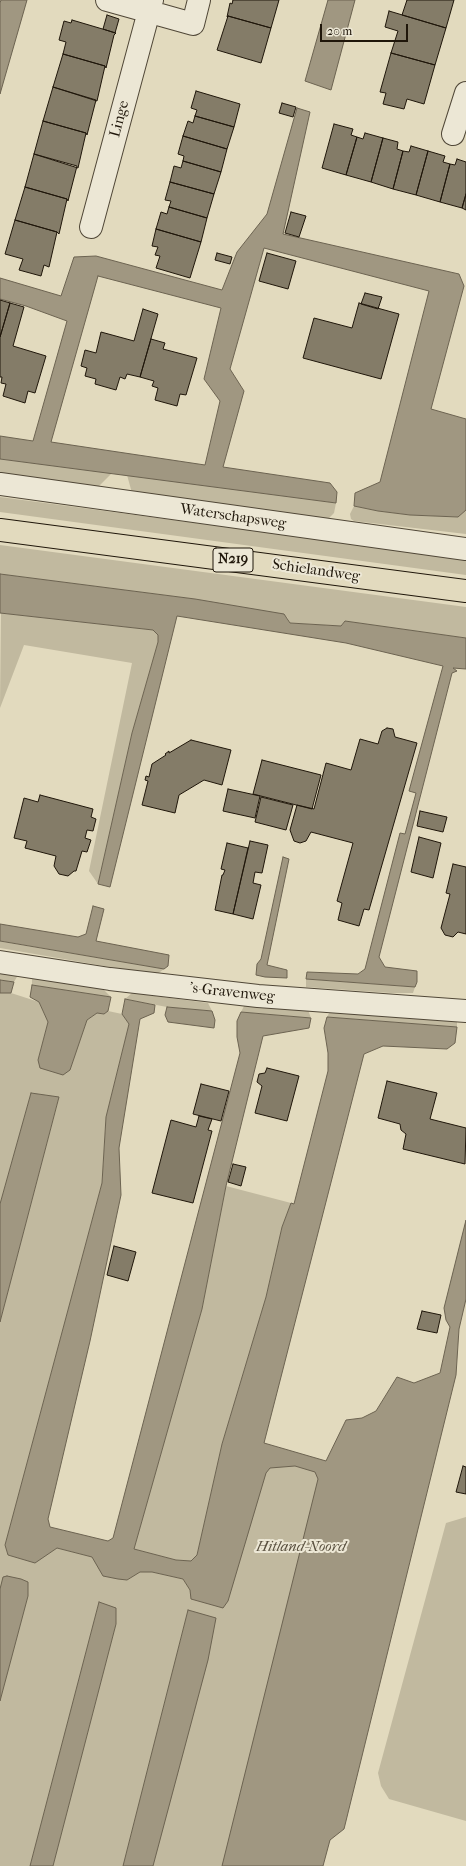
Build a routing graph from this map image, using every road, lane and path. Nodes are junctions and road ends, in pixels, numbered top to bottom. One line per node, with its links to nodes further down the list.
1 (107, 0): 3 (street)
2 (200, 0): 3 (street)
3 (151, 6): 6 (street, Linge)
4 (466, 93): 5 (street)
5 (453, 134)
6 (91, 227)
7 (0, 484): 9 (street, Waterschapsweg)
8 (0, 530): 10 (main road, Schielandweg / N219)
9 (466, 549)
10 (466, 591)
11 (0, 962): 12 (street, 's-Gravenweg)
12 (466, 1011)

